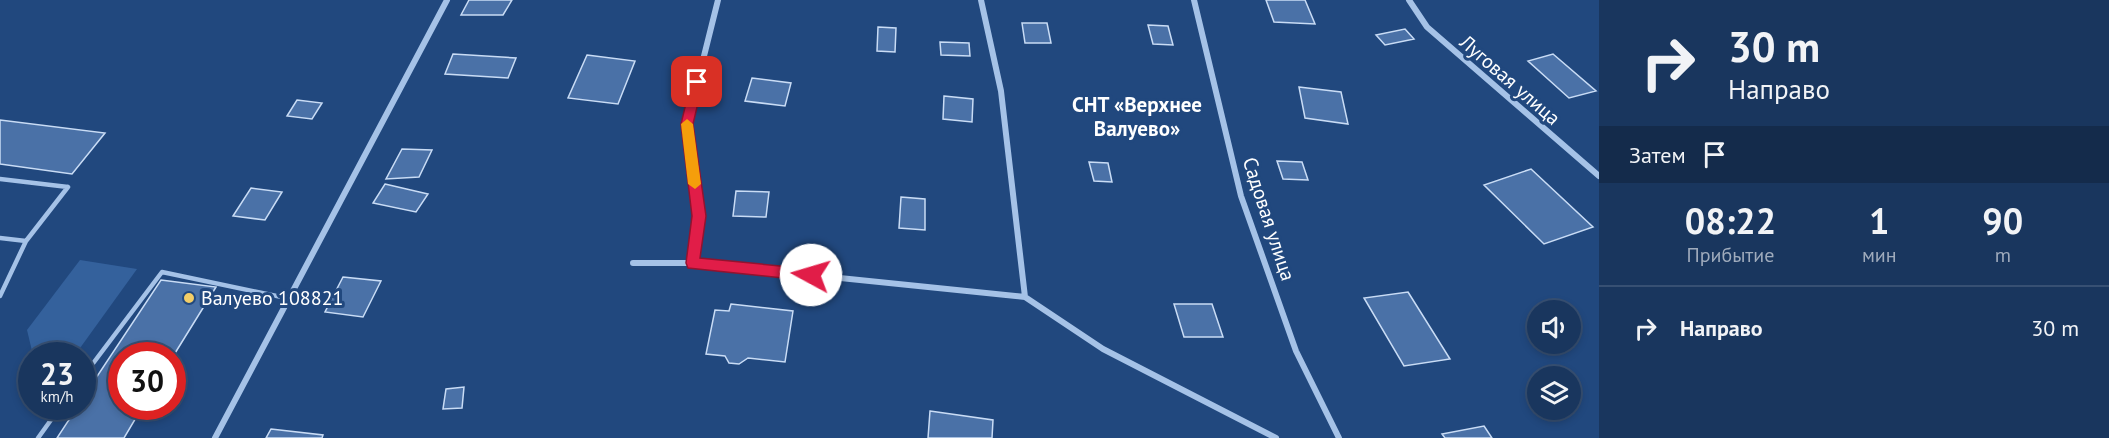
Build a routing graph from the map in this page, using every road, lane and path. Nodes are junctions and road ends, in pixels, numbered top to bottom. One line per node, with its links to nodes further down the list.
1 (447, 0): 14 (street)
2 (718, 0): 11 (street)
3 (981, 0): 13 (street)
4 (1194, 0): 20 (street, Садовая улица)
5 (1409, 0): 6 (street, Луговая улица)
6 (1599, 176)
7 (0, 179): 9 (lane)
8 (0, 238): 9 (lane)
9 (26, 241): 12 (lane)
10 (633, 263): 11 (street)
11 (693, 263): 13 (street)
12 (0, 296)
13 (1025, 297): 19 (street)
14 (291, 299): 15 (lane); 18 (street)
15 (96, 359)
16 (52, 420): 17 (lane)
17 (38, 438)
18 (215, 438)
19 (1276, 438)
20 (1339, 438)

